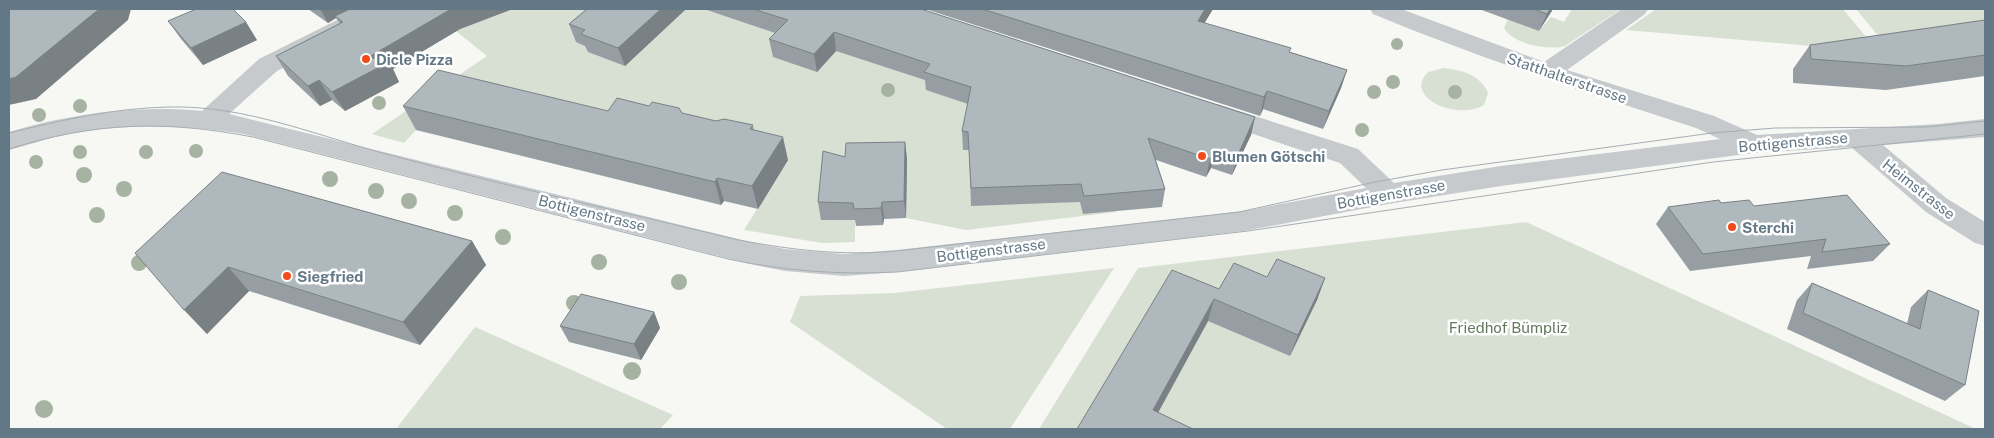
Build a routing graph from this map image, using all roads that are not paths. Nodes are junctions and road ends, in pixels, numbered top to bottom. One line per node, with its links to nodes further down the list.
1 (377, 9): 6 (street)
2 (1381, 9): 4 (street, Statthalterstrasse)
3 (1637, 9): 4 (street)
4 (1547, 72): 10 (street, Statthalterstrasse)
5 (1198, 107): 11 (street)
6 (209, 119): 9 (street, Bottigenstrasse); 11 (street, Bottigenstrasse)
7 (1985, 128): 8 (street, Bottigenstrasse)
8 (1856, 137): 10 (street, Bottigenstrasse); 12 (street, Heimstrasse)
9 (9, 141)
10 (1754, 144): 11 (street, Bottigenstrasse)
11 (1388, 194)
12 (1985, 235)

